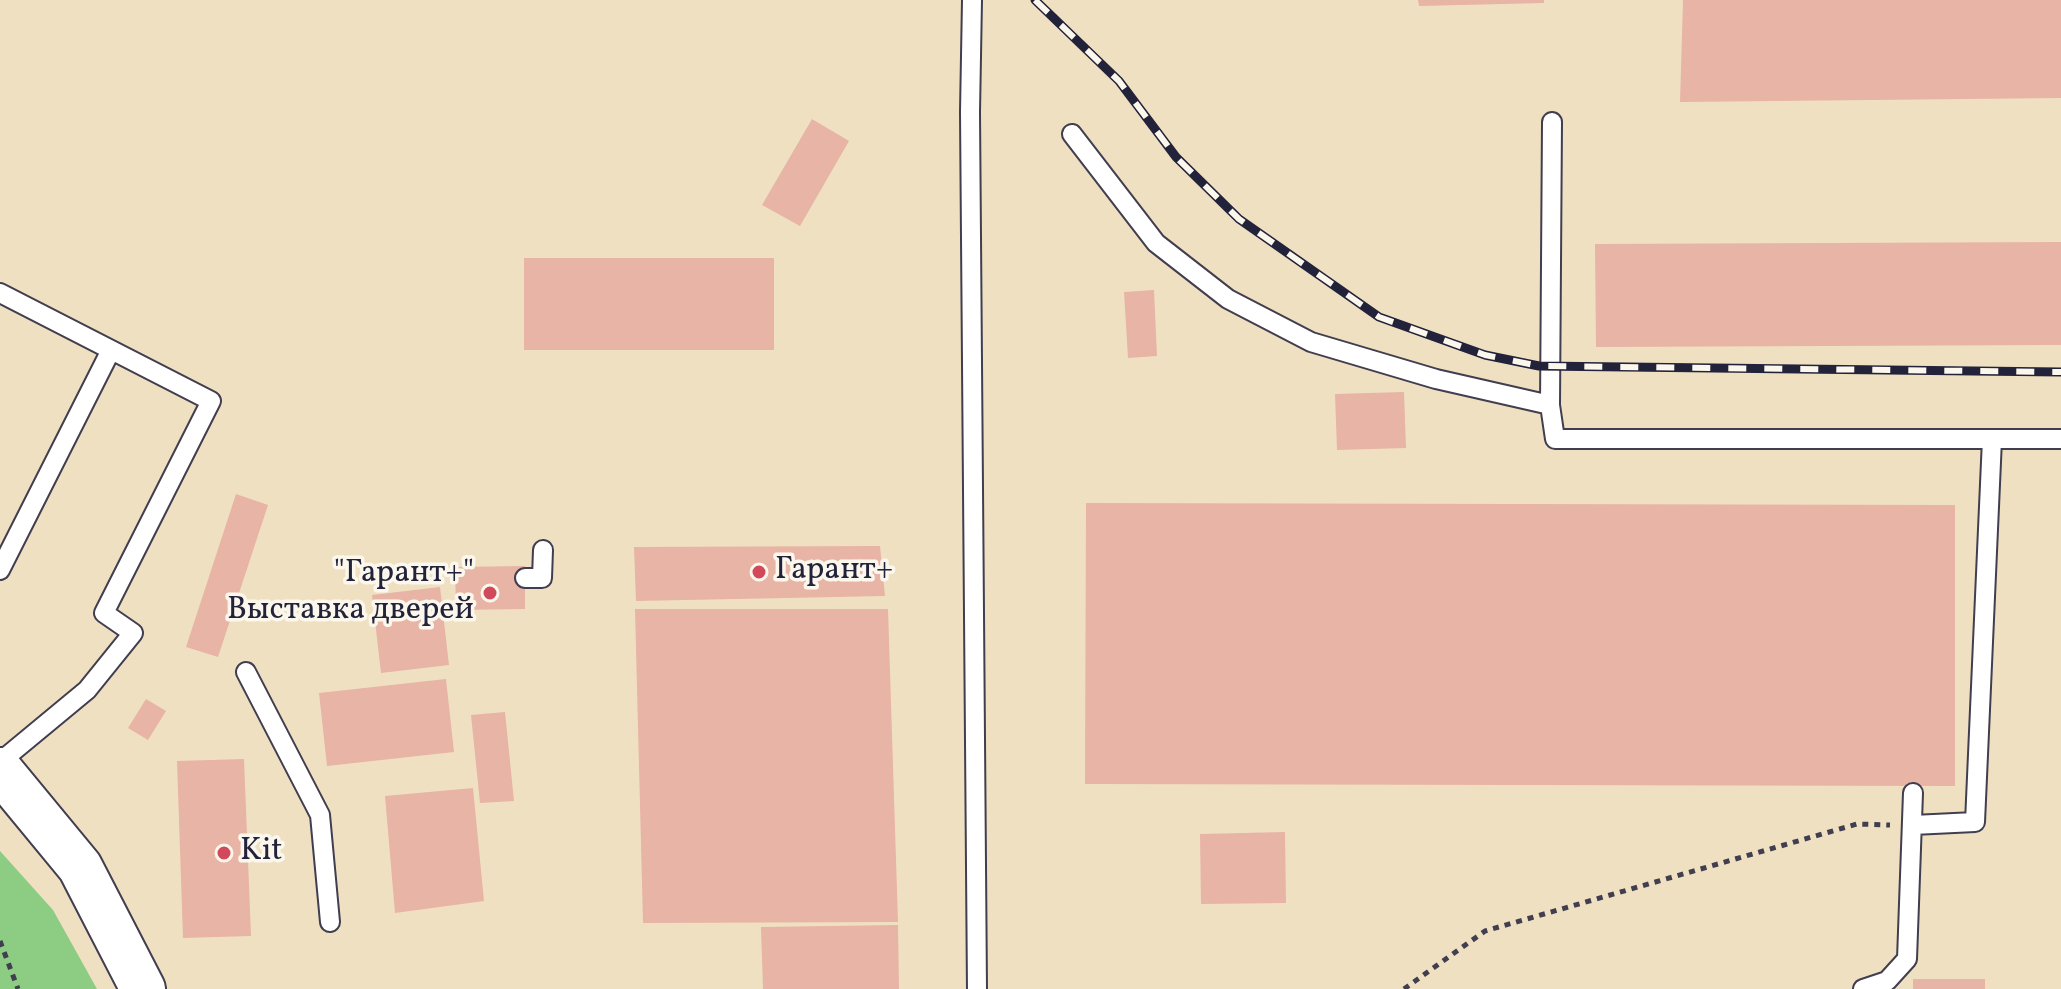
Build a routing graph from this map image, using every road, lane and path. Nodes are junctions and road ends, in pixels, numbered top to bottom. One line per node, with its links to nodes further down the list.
1 (972, 0): 21 (lane)
2 (1552, 122): 6 (lane)
3 (1072, 134): 6 (lane)
4 (2, 300): 5 (lane)
5 (111, 350): 10 (lane); 13 (lane)
6 (1550, 405): 7 (lane)
7 (1992, 439): 8 (lane); 16 (lane)
8 (2061, 439)
9 (543, 550): 11 (lane)
10 (0, 570)
11 (525, 578)
12 (246, 672): 17 (lane)
13 (0, 762)
14 (0, 770): 20 (street)
15 (1913, 793): 16 (lane)
16 (1913, 825): 22 (path); 23 (lane)
17 (330, 922)
18 (0, 941): 19 (path)
19 (18, 989)
20 (143, 989)
21 (977, 989)
22 (1404, 989)
23 (1863, 989)

